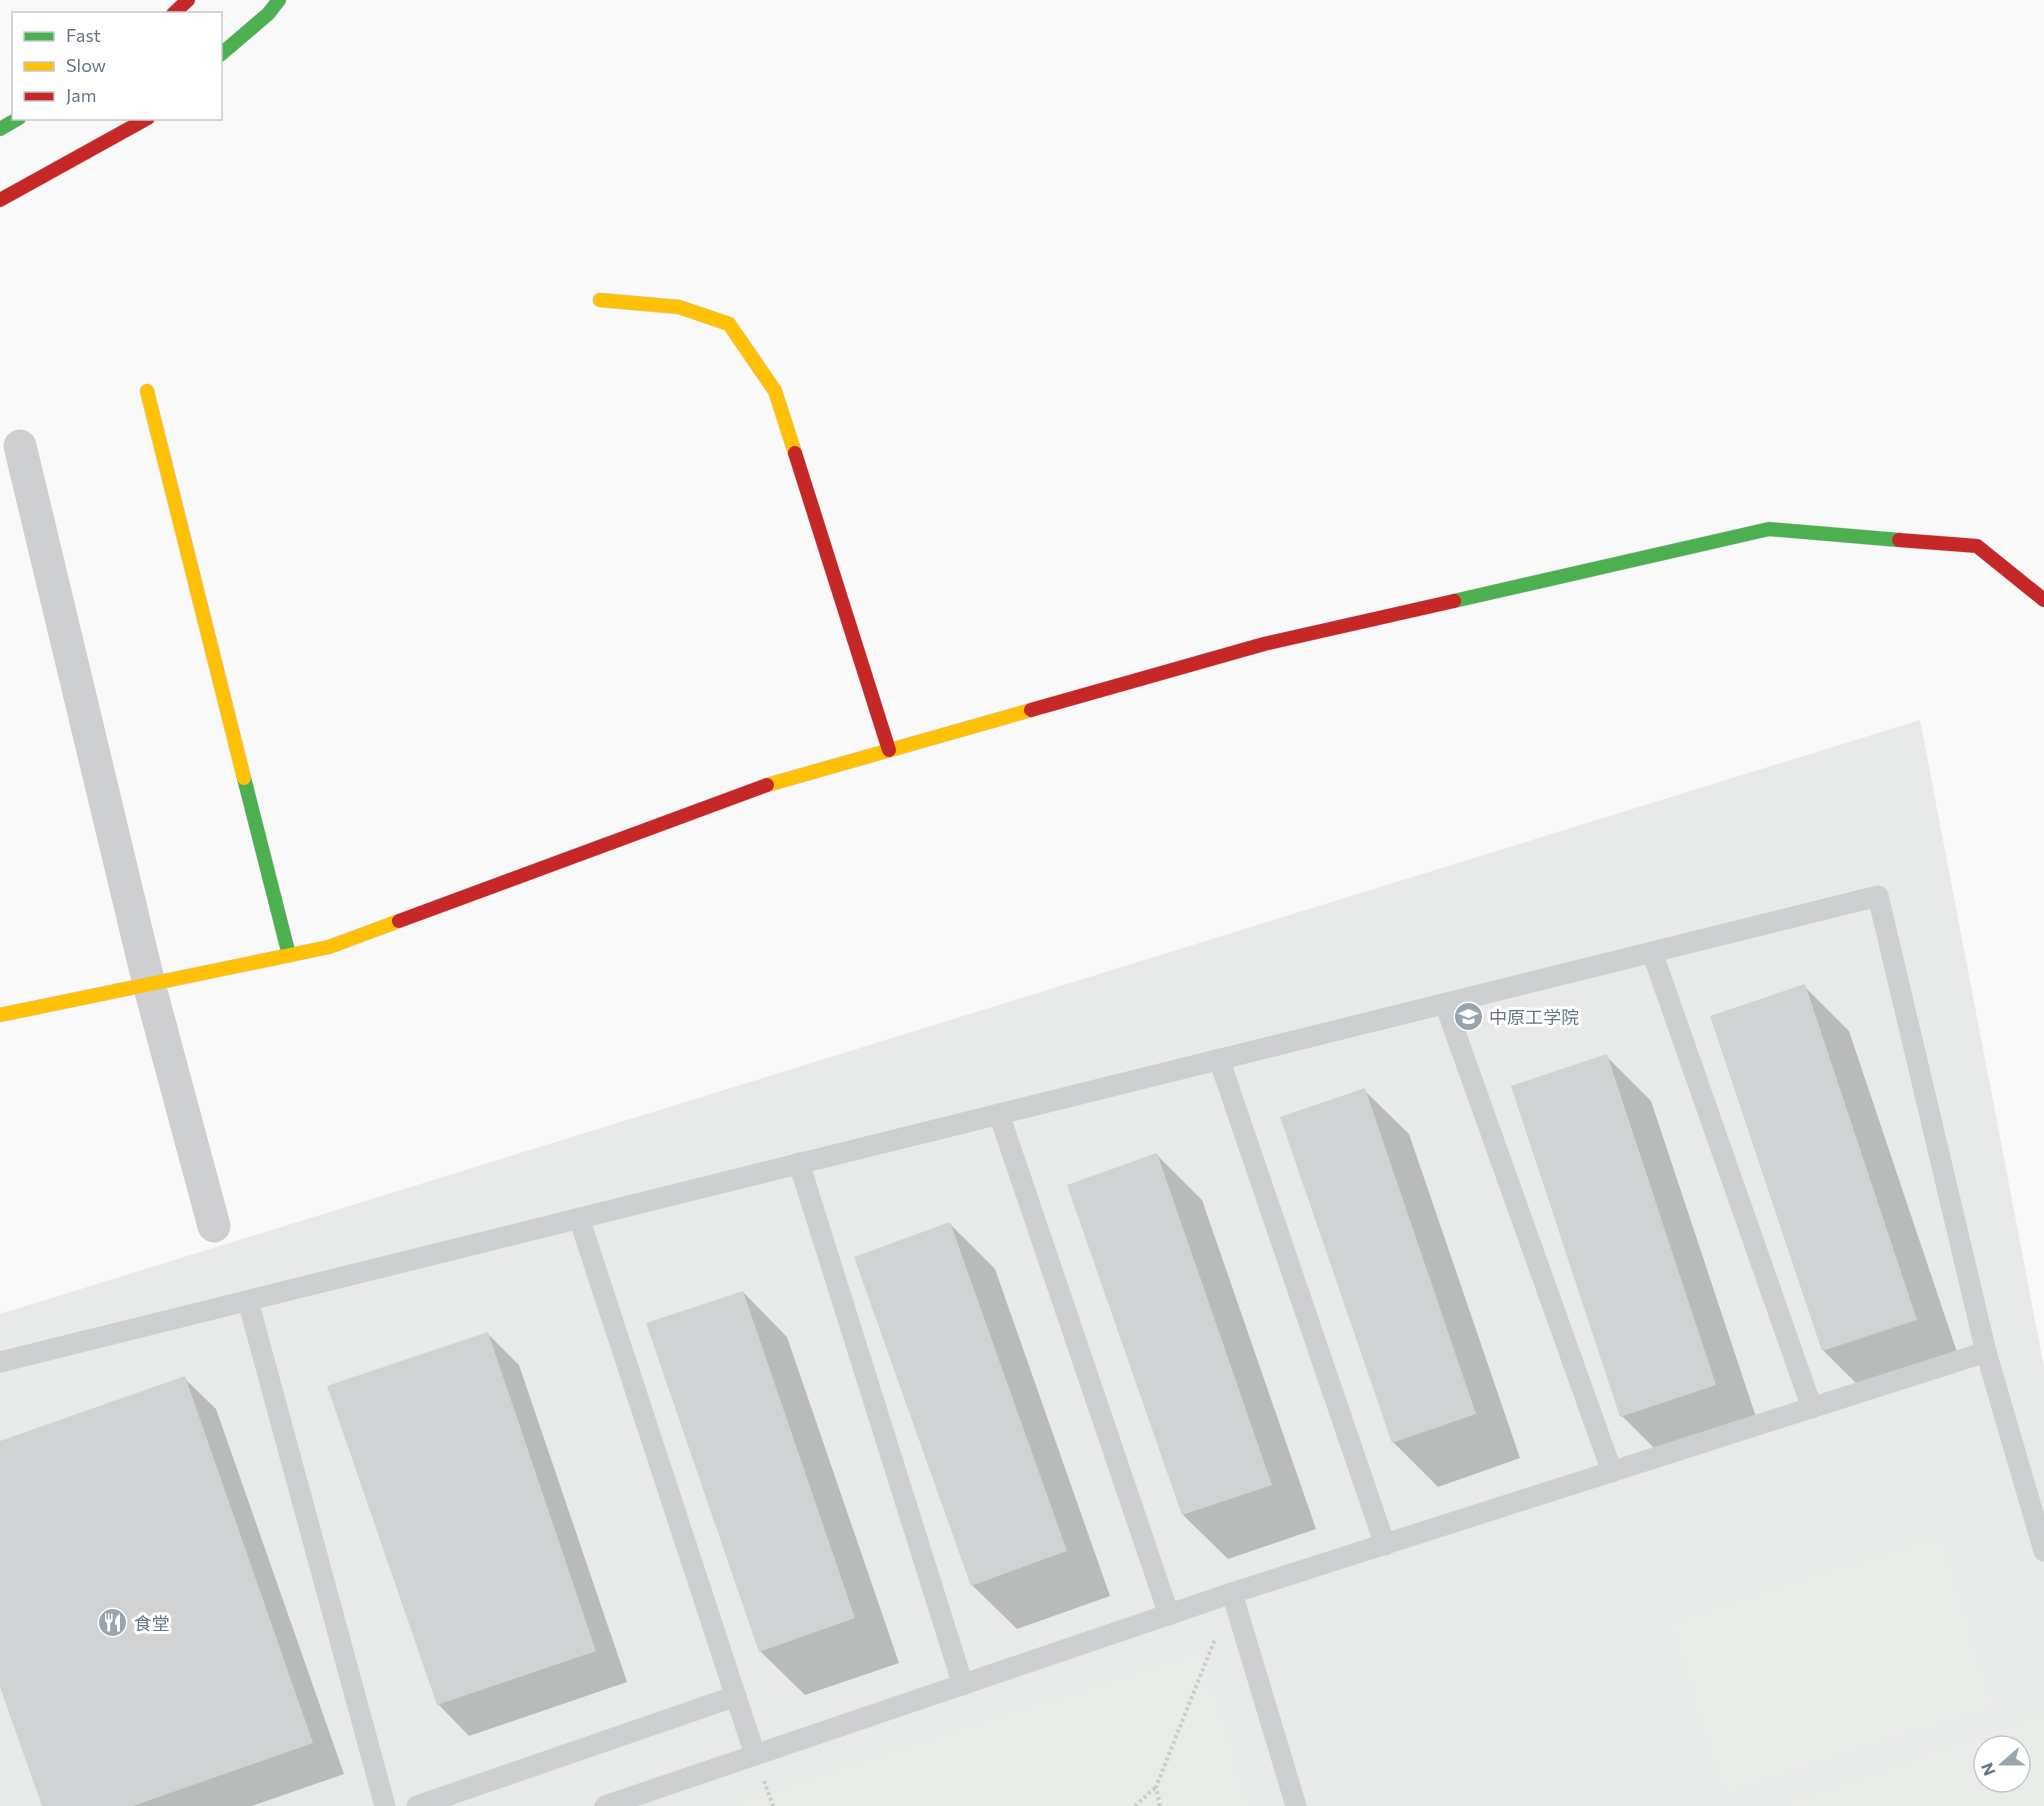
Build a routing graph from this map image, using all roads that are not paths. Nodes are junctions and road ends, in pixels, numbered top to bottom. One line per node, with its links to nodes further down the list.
1 (189, 0): 3 (street)
2 (279, 0): 4 (street)
3 (175, 12)
4 (222, 53)
5 (16, 120): 7 (street)
6 (144, 120): 8 (street)
7 (0, 129)
8 (0, 200)
9 (600, 300): 13 (street)
10 (147, 391): 15 (street)
11 (20, 446): 16 (street)
12 (2044, 600): 13 (street)
13 (889, 750): 15 (street)
14 (1652, 952): 17 (lane); 25 (lane); 27 (lane)
15 (290, 955): 16 (street)
16 (149, 984): 18 (street); 23 (street)
17 (1445, 1004): 19 (lane); 28 (lane)
18 (0, 1012)
19 (1219, 1059): 20 (lane); 29 (lane)
20 (999, 1114): 21 (lane); 32 (lane)
21 (800, 1163): 22 (lane); 33 (lane)
22 (579, 1218): 24 (lane); 34 (lane)
23 (214, 1226)
24 (248, 1301): 26 (lane); 36 (lane)
25 (1986, 1352): 27 (lane); 30 (lane)
26 (0, 1362)
27 (1812, 1408): 28 (lane)
28 (1612, 1472): 29 (lane)
29 (1385, 1545): 31 (lane)
30 (2044, 1551)
31 (1232, 1593): 32 (lane); 39 (lane)
32 (1169, 1615): 33 (lane)
33 (963, 1685): 35 (lane)
34 (736, 1696): 35 (lane); 37 (lane)
35 (755, 1755): 38 (lane)
36 (385, 1806)
37 (417, 1806)
38 (605, 1806)
39 (1296, 1806)

